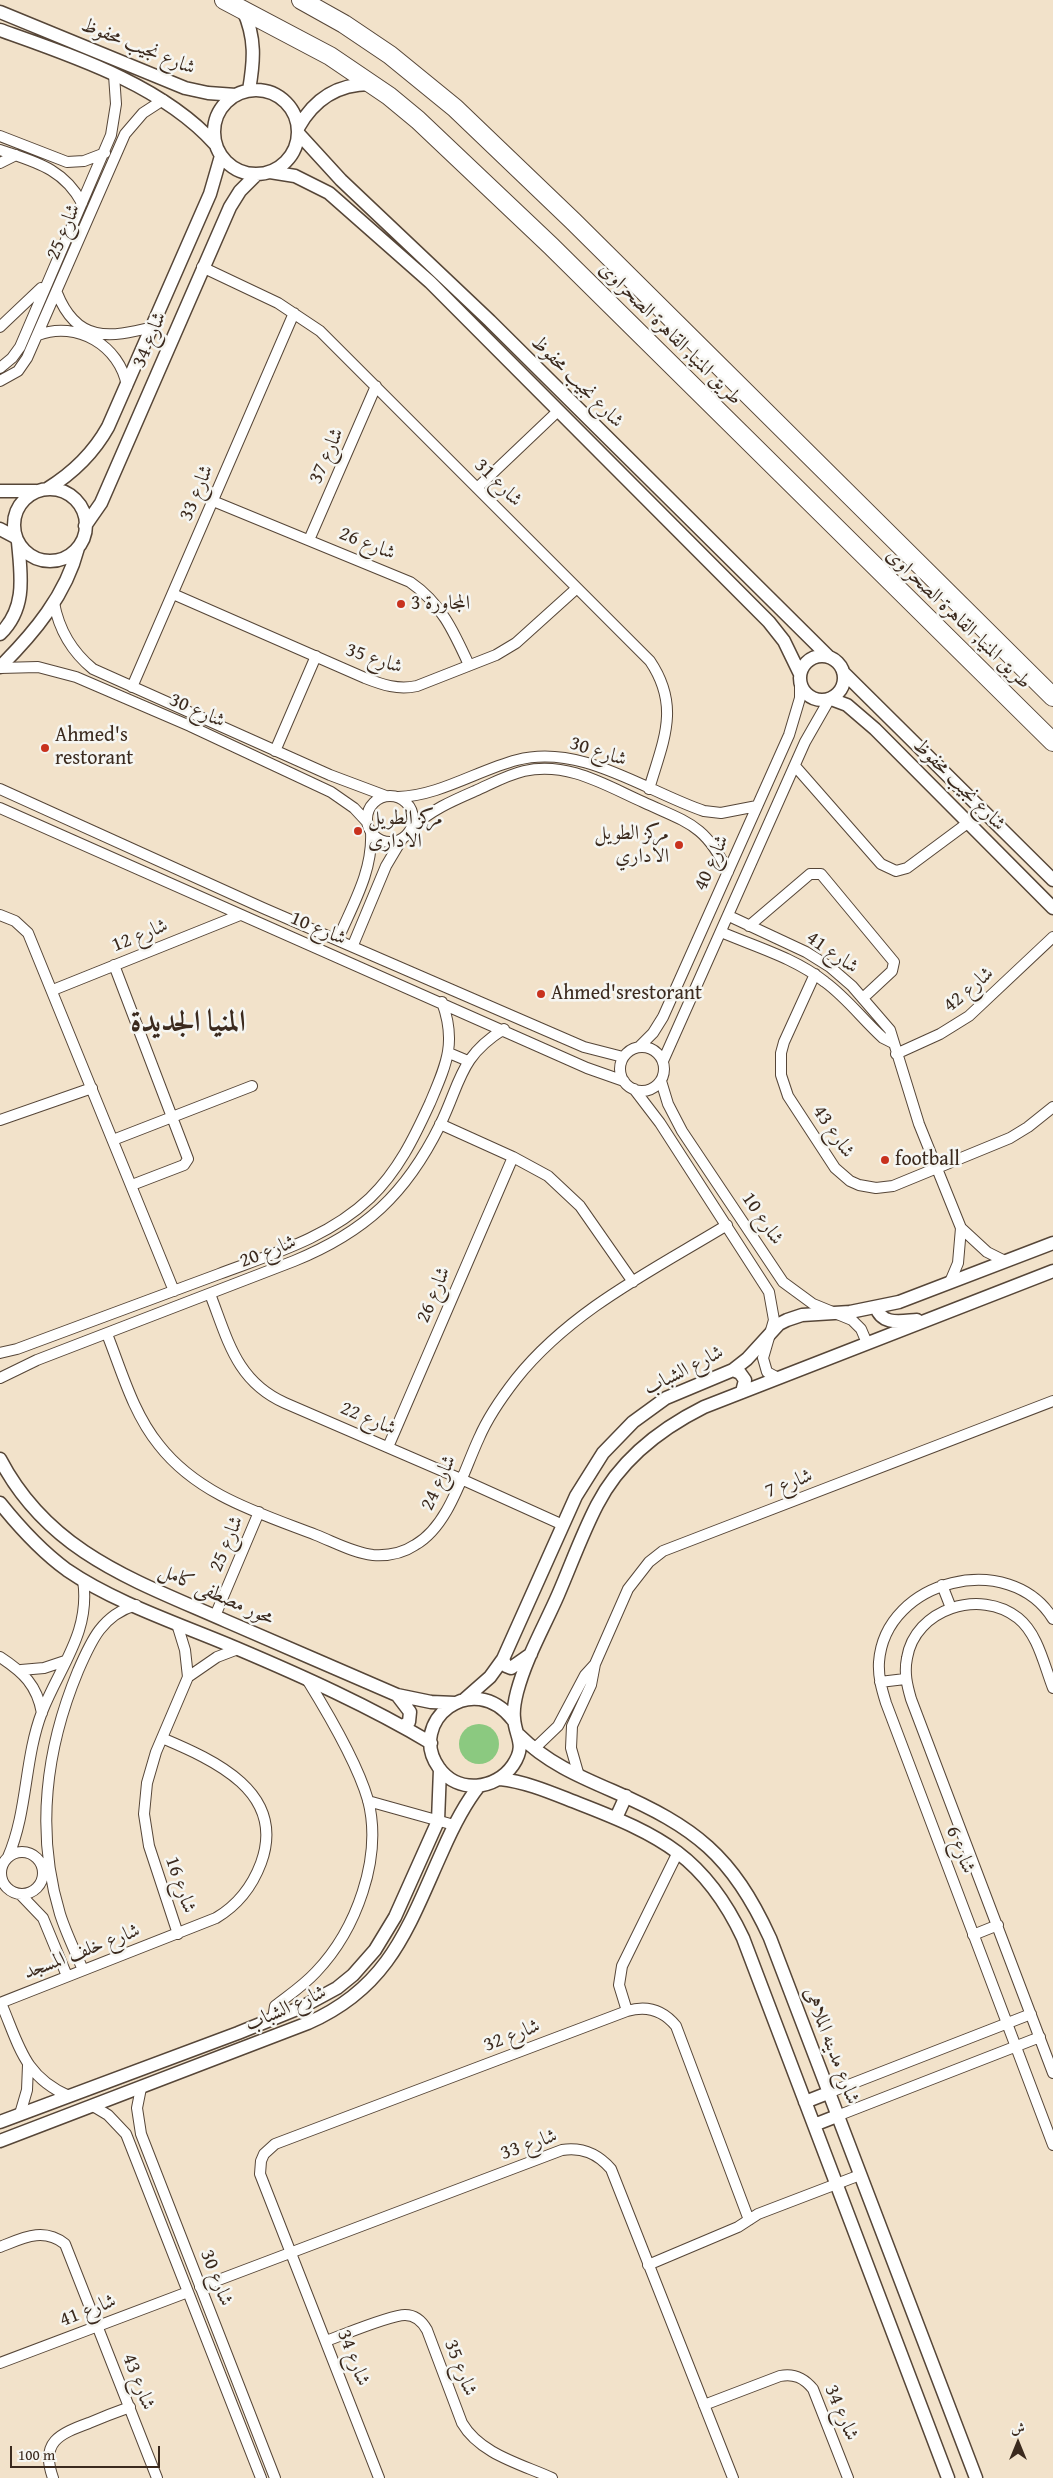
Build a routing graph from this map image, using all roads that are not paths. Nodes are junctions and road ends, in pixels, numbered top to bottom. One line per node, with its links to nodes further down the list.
1 (224, 0): 3 (highway, طريق المنيا, القاهرة الصحراوى)
2 (301, 0): 64 (highway, طريق المنيا, القاهرة الصحراوى)
3 (243, 10): 8 (highway, طريق المنيا, القاهرة الصحراوى); 9 (street)
4 (0, 12): 7 (street, شارع نجيب محفوظ)
5 (0, 30): 6 (street, شارع نجيب محفوظ)
6 (114, 75): 11 (street, شارع نجيب محفوظ); 16 (street, شارع 25)
7 (173, 84): 10 (street, شارع نجيب محفوظ); 11 (street)
8 (370, 84): 12 (street); 70 (highway, طريق المنيا, القاهرة الصحراوى)
9 (249, 90): 10 (street); 12 (street)
10 (236, 95): 14 (street)
11 (163, 100): 14 (street, شارع نجيب محفوظ); 19 (street, شارع 25)
12 (298, 130): 23 (street); 24 (street, شارع نجيب محفوظ)
13 (0, 136): 18 (street)
14 (215, 144): 20 (street)
15 (0, 150): 17 (street)
16 (104, 152): 18 (street); 19 (street); 26 (street, شارع 25)
17 (16, 155): 21 (street); 22 (street)
18 (50, 156): 22 (street)
19 (116, 156): 29 (street, شارع 25)
20 (221, 156): 23 (street); 32 (street, شارع 34)
21 (0, 163)
22 (45, 166): 26 (street)
23 (264, 173): 25 (street, شارع نجيب محفوظ); 27 (street, شارع 34)
24 (341, 180): 25 (street); 51 (street, شارع نجيب محفوظ)
25 (329, 193): 39 (street, شارع نجيب محفوظ)
26 (82, 203): 28 (street, شارع 25)
27 (202, 267): 30 (street, شارع 31); 44 (street, شارع 34)
28 (48, 279): 31 (street); 35 (street, شارع 25)
29 (57, 293): 33 (street); 34 (street, شارع 25)
30 (294, 313): 38 (street, شارع 31); 43 (street, شارع 33)
31 (0, 327)
32 (153, 327): 33 (street); 37 (street, شارع 34)
33 (88, 333): 34 (street); 37 (street)
34 (38, 335): 36 (street, شارع 25)
35 (0, 368)
36 (0, 381)
37 (127, 386): 41 (street, شارع 34)
38 (376, 386): 40 (street, شارع 31); 47 (street, شارع 37)
39 (558, 411): 40 (street); 53 (street, شارع نجيب محفوظ)
40 (477, 488): 49 (street, شارع 31)
41 (43, 490): 42 (street); 44 (street); 46 (street)
42 (0, 491)
43 (213, 501): 47 (street, شارع 26); 50 (street, شارع 33)
44 (86, 526): 48 (street)
45 (0, 529): 46 (street)
46 (16, 539): 48 (street); 54 (street)
47 (309, 540): 58 (street, شارع 26)
48 (79, 546): 52 (street)
49 (577, 588): 58 (street, شارع 35); 77 (street, شارع 31)
50 (173, 594): 55 (street, شارع 35); 63 (street, شارع 33)
51 (768, 598): 53 (street); 56 (street, شارع نجيب محفوظ)
52 (54, 603): 57 (street, شارع 30); 59 (street)
53 (757, 610): 62 (street, شارع نجيب محفوظ)
54 (0, 634)
55 (316, 656): 58 (street, شارع 35); 71 (street)
56 (829, 657): 60 (street); 62 (street)
57 (85, 662): 61 (street); 63 (street, شارع 30)
58 (470, 665)
59 (0, 668): 61 (street, شارع 30)
60 (843, 672): 65 (street); 66 (street, شارع نجيب محفوظ)
61 (76, 677): 79 (street, شارع 30)
62 (800, 680): 65 (street); 68 (street, شارع 40)
63 (132, 687): 71 (street, شارع 30)
64 (1053, 697)
65 (830, 699): 67 (street, شارع نجيب محفوظ); 69 (street, شارع 40)
66 (887, 715): 67 (street); 93 (street, شارع نجيب محفوظ)
67 (875, 728): 88 (street, شارع نجيب محفوظ)
68 (789, 735): 69 (street); 84 (street, شارع 40)
69 (805, 742): 73 (street, شارع 40)
70 (1053, 742)
71 (275, 751): 75 (street, شارع 30)
72 (589, 763): 74 (street); 76 (street, شارع 30); 77 (street, شارع 30)
73 (795, 766): 88 (street); 98 (street, شارع 40)
74 (583, 775): 82 (street, شارع 30); 86 (street, شارع 30)
75 (338, 779): 79 (street); 80 (street, شارع 30)
76 (448, 784): 81 (street, شارع 30); 82 (street)
77 (649, 788): 83 (street, شارع 30)
78 (0, 789): 94 (street, شارع 10)
79 (331, 792): 87 (street, شارع 30)
80 (386, 796): 81 (street); 87 (street)
81 (398, 796): 89 (street)
82 (455, 800): 89 (street, شارع 30)
83 (691, 806): 84 (street, شارع 30); 86 (street)
84 (757, 806): 92 (street, شارع 40)
85 (0, 808): 97 (street, شارع 10)
86 (684, 821): 92 (street, شارع 30)
87 (367, 822): 90 (street)
88 (969, 822): 95 (street, شارع نجيب محفوظ)
89 (412, 827): 91 (street)
90 (371, 832): 91 (street); 103 (street)
91 (402, 839): 104 (street)
92 (728, 872): 107 (street, شارع 40)
93 (1053, 880)
94 (263, 908): 99 (street); 103 (street, شارع 10)
95 (1053, 908)
96 (0, 915): 108 (street)
97 (240, 915): 99 (street, شارع 10); 105 (street, شارع 12)
98 (728, 916): 100 (street, شارع 41); 101 (street, شارع 40)
99 (256, 922): 111 (street, شارع 10)
100 (749, 926): 110 (street, شارع 41); 110 (street)
101 (721, 932): 106 (street, شارع 41); 109 (street, شارع 40)
102 (1053, 937): 115 (street, شارع 42)
103 (338, 939): 104 (street, شارع 10)
104 (353, 945): 113 (street, شارع 10)
105 (114, 965): 108 (street, شارع 12); 127 (street)
106 (814, 974): 115 (street, شارع 41); 134 (street, شارع 43)
107 (677, 986): 109 (street); 114 (street, شارع 40)
108 (52, 990): 124 (street)
109 (694, 994): 120 (street, شارع 40)
110 (863, 998): 115 (street, شارع 41)
111 (442, 1002): 112 (street, شارع 10); 116 (street, شارع 20)
112 (504, 1030): 118 (street, شارع 10); 119 (street, شارع 20)
113 (574, 1043): 117 (street, شارع 10); 118 (street)
114 (639, 1047): 117 (street); 120 (street)
115 (895, 1048): 134 (street, شارع 41)
116 (449, 1053): 119 (street); 139 (street, شارع 20)
117 (623, 1057): 121 (street)
118 (567, 1058): 121 (street, شارع 10)
119 (468, 1061): 130 (street, شارع 20)
120 (663, 1061): 122 (street)
121 (624, 1081): 125 (street)
122 (661, 1081): 125 (street); 129 (street, شارع 10)
123 (252, 1086): 127 (street)
124 (92, 1088): 128 (street); 132 (street)
125 (634, 1090): 131 (street, شارع 10)
126 (1053, 1107): 134 (street, شارع 43)
127 (173, 1117): 132 (street); 135 (street)
128 (0, 1120)
129 (676, 1121): 131 (street); 144 (street, شارع 10)
130 (440, 1124): 133 (street); 141 (street, شارع 20)
131 (664, 1129): 136 (street, شارع 10)
132 (113, 1140): 135 (street)
133 (513, 1157): 143 (street); 161 (street, شارع 26)
134 (937, 1168): 137 (street, شارع 41)
135 (132, 1186): 146 (street)
136 (727, 1225): 143 (street, شارع 24); 147 (street, شارع 10)
137 (961, 1228): 140 (street, شارع 41); 145 (street, شارع 41)
138 (1053, 1243): 140 (street, شارع الشباب)
139 (262, 1257): 141 (street); 146 (street, شارع 20)
140 (1006, 1261): 145 (street, شارع الشباب)
141 (268, 1271): 148 (street, شارع 20)
142 (1053, 1271): 151 (street, شارع الشباب)
143 (633, 1282): 163 (street, شارع 24)
144 (783, 1282): 147 (street); 150 (street, شارع 10)
145 (950, 1282): 149 (street, شارع الشباب)
146 (174, 1291): 155 (street, شارع 20)
147 (769, 1292): 152 (street, شارع 10)
148 (210, 1294): 153 (street, شارع 20); 161 (street, شارع 22)
149 (876, 1308): 150 (street, شارع الشباب); 151 (street)
150 (834, 1313): 152 (street, شارع الشباب); 154 (street, شارع 10)
151 (925, 1320): 154 (street, شارع الشباب)
152 (772, 1331): 156 (street, شارع الشباب); 158 (street, شارع 10)
153 (107, 1334): 157 (street, شارع 20); 165 (street, شارع 24)
154 (866, 1343): 158 (street, شارع الشباب)
155 (0, 1353)
156 (732, 1370): 159 (street); 166 (street, شارع الشباب)
157 (0, 1378)
158 (778, 1378): 159 (street, شارع الشباب)
159 (742, 1392): 179 (street, شارع الشباب)
160 (1053, 1401): 183 (street, شارع 7)
161 (388, 1447): 163 (street, شارع 22)
162 (0, 1459): 167 (street, محور مصطفى كامل)
163 (461, 1479): 165 (street, شارع 24); 166 (street, شارع 22)
164 (0, 1503): 168 (street, محور مصطفى كامل)
165 (259, 1512): 173 (street, شارع 25)
166 (563, 1525): 181 (street, شارع الشباب)
167 (115, 1572): 170 (street); 173 (street, محور مصطفى كامل)
168 (83, 1580): 170 (street, محور مصطفى كامل); 176 (street)
169 (942, 1585): 172 (street); 174 (street, شارع 6); 188 (street, شارع 6)
170 (105, 1591): 171 (street, محور مصطفى كامل)
171 (136, 1605): 175 (street, محور مصطفى كامل); 177 (street)
172 (951, 1608): 186 (street, شارع 6); 189 (street)
173 (215, 1616): 190 (street, محور مصطفى كامل)
174 (1053, 1619)
175 (177, 1624): 178 (street, محور مصطفى كامل); 185 (street, شارع 16)
176 (81, 1628): 177 (street); 182 (street)
177 (95, 1635): 208 (street)
178 (238, 1649): 185 (street); 187 (street, محور مصطفى كامل)
179 (531, 1654): 181 (street); 193 (street, شارع الشباب)
180 (0, 1657): 184 (street)
181 (503, 1659): 191 (street, شارع الشباب)
182 (65, 1661): 184 (street); 192 (street)
183 (595, 1664): 198 (street, شارع 7); 200 (street, شارع 7)
184 (21, 1670): 192 (street)
185 (188, 1677): 196 (street, شارع 16)
186 (905, 1679): 188 (street); 216 (street, شارع 6)
187 (308, 1681): 194 (street, محور مصطفى كامل); 204 (street)
188 (880, 1682): 218 (street, شارع 6)
189 (1053, 1688)
190 (397, 1695): 191 (street, محور مصطفى كامل); 194 (street)
191 (460, 1701): 193 (street); 197 (street)
192 (42, 1713): 211 (street)
193 (514, 1720): 195 (street)
194 (403, 1726): 197 (street, محور مصطفى كامل)
195 (519, 1735): 198 (street, شارع مدينه الملاهى); 201 (street)
196 (162, 1738): 217 (street, شارع 16); 217 (street, شارع 16)
197 (431, 1743): 199 (street)
198 (534, 1749): 200 (street, شارع مدينه الملاهى)
199 (440, 1769): 202 (street); 206 (street, شارع الشباب)
200 (579, 1776): 203 (street, شارع مدينه الملاهى)
201 (500, 1779): 202 (street); 205 (street)
202 (479, 1786): 207 (street, شارع الشباب)
203 (626, 1796): 205 (street); 233 (street, شارع مدينه الملاهى)
204 (368, 1801): 206 (street); 224 (street)
205 (616, 1818): 209 (street)
206 (438, 1821): 207 (street); 224 (street, شارع الشباب)
207 (454, 1825): 230 (street, شارع الشباب)
208 (46, 1836): 210 (street); 213 (street)
209 (678, 1852): 222 (street); 235 (street)
210 (36, 1858): 211 (street); 212 (street)
211 (4, 1862): 214 (street)
212 (43, 1873): 213 (street); 214 (street)
213 (52, 1882): 219 (street)
214 (16, 1893): 215 (street); 220 (street)
215 (0, 1894)
216 (998, 1924): 218 (street); 223 (street, شارع 6)
217 (178, 1934): 219 (street, شارع خلف المسجد)
218 (973, 1935): 225 (street, شارع 6)
219 (83, 1970): 220 (street, شارع خلف المسجد)
220 (67, 1976): 221 (street, شارع خلف المسجد)
221 (1, 2003): 229 (street)
222 (627, 2011): 247 (street, شارع 32); 249 (street, شارع 32)
223 (1031, 2014): 225 (street); 226 (street, شارع 6)
224 (273, 2018): 228 (street, شارع الشباب)
225 (1007, 2024): 227 (street, شارع 6); 233 (street)
226 (1040, 2037): 227 (street); 231 (street, شارع 6)
227 (1015, 2047): 238 (street); 242 (street, شارع 6)
228 (180, 2054): 230 (street); 234 (street, شارع الشباب)
229 (28, 2065): 234 (street); 237 (street)
230 (186, 2071): 232 (street, شارع الشباب)
231 (1053, 2073)
232 (141, 2088): 236 (street, شارع الشباب); 243 (street, شارع 30)
233 (828, 2093): 235 (street); 238 (street, شارع مدينه الملاهى)
234 (69, 2096): 237 (street, شارع الشباب)
235 (805, 2102): 240 (street)
236 (93, 2106): 241 (street, شارع الشباب); 244 (street, شارع 30)
237 (20, 2114): 239 (street, شارع الشباب)
238 (837, 2116): 240 (street); 245 (street, شارع مدينه الملاهى)
239 (0, 2122)
240 (814, 2125): 246 (street)
241 (0, 2141)
242 (1053, 2145)
243 (147, 2149): 244 (street); 251 (street, شارع 30)
244 (134, 2154): 252 (street, شارع 30)
245 (860, 2175): 246 (street); 269 (street, شارع مدينه الملاهى)
246 (837, 2184): 247 (street); 268 (street)
247 (749, 2220): 250 (street)
248 (0, 2247): 255 (street)
249 (292, 2252): 250 (street, شارع 33); 251 (street, شارع 33); 256 (street, شارع 34)
250 (648, 2264): 258 (street, شارع 33)
251 (200, 2287): 253 (street, شارع 30)
252 (188, 2292): 254 (street, شارع 30); 255 (street, شارع 41)
253 (211, 2313): 254 (street); 263 (street, شارع 30)
254 (198, 2318): 262 (street, شارع 30)
255 (98, 2326): 257 (street, شارع 41); 259 (street, شارع 43)
256 (326, 2341): 264 (street, شارع 34); 265 (street, شارع 35)
257 (0, 2363)
258 (704, 2405): 266 (street, شارع 33); 267 (street, شارع 34)
259 (130, 2407): 260 (street); 261 (street, شارع 43)
260 (53, 2478)
261 (157, 2478)
262 (261, 2478)
263 (275, 2478)
264 (379, 2478)
265 (552, 2478)
266 (733, 2478)
267 (848, 2478)
268 (948, 2478)
269 (976, 2478)

